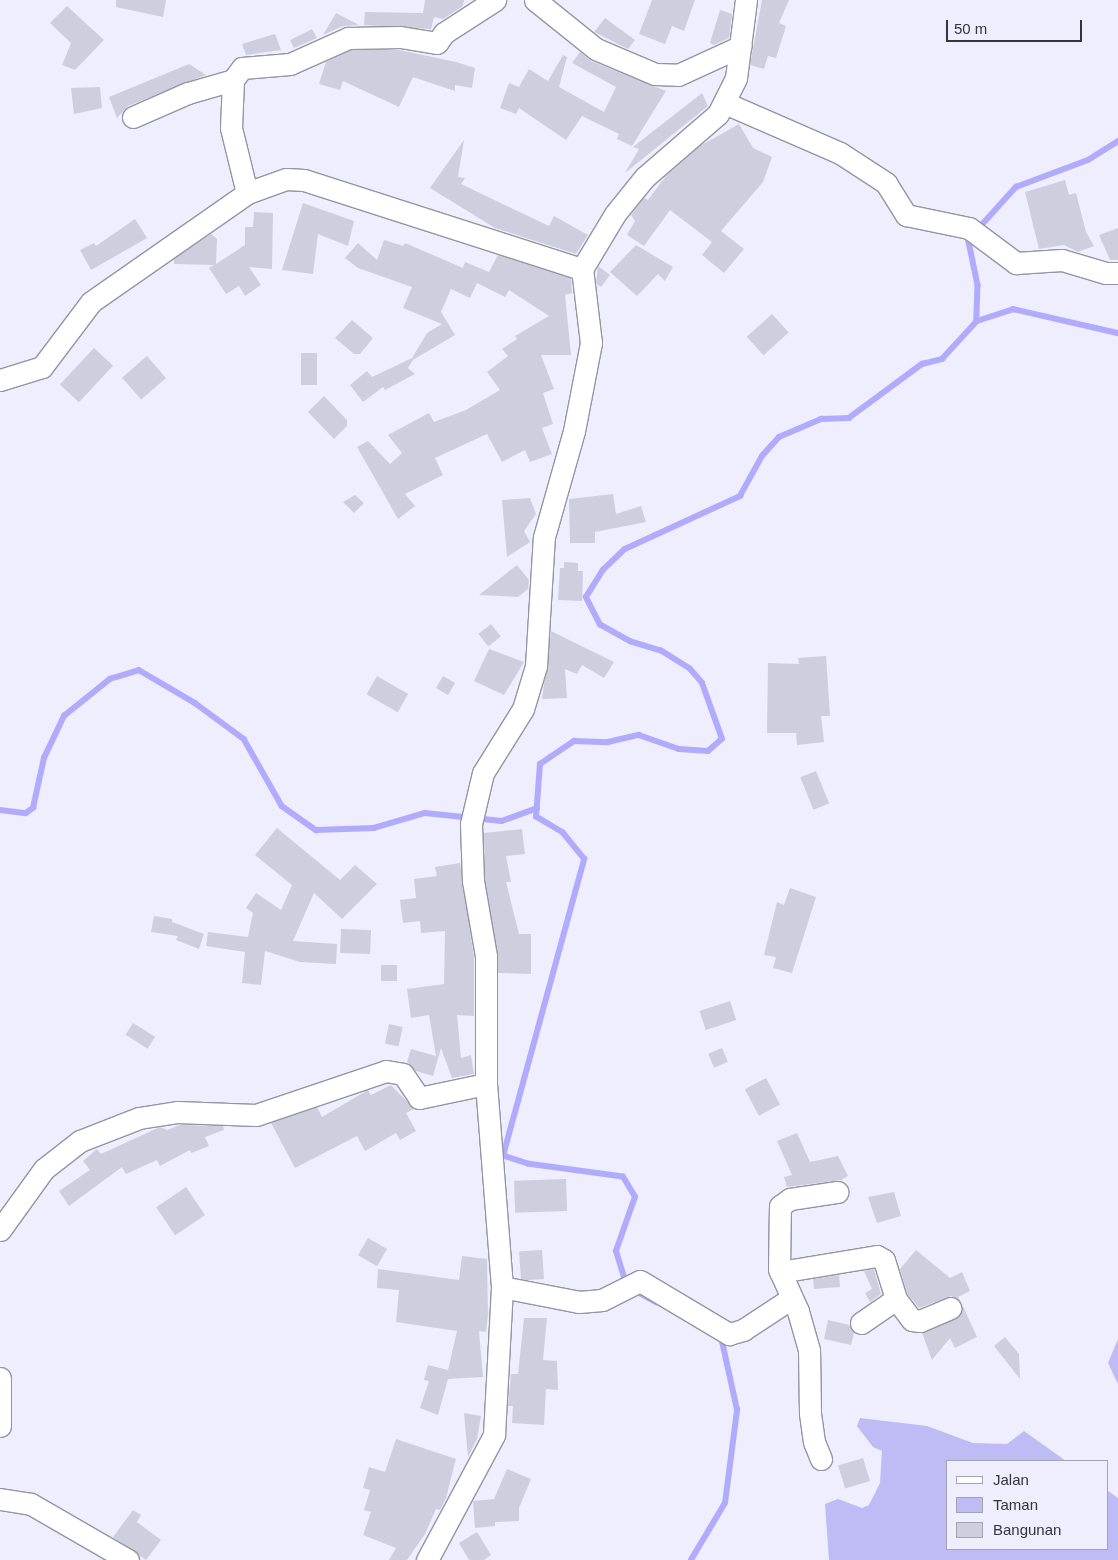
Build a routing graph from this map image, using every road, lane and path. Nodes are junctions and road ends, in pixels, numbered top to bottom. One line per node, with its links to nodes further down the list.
1 (495, 0): 5 (street)
2 (535, 0): 4 (street)
3 (746, 0): 4 (street)
4 (741, 46): 6 (street)
5 (233, 80): 7 (street); 8 (street)
6 (725, 103): 9 (street); 10 (street)
7 (133, 117)
8 (247, 193): 9 (street); 11 (street)
9 (582, 269): 12 (street)
10 (1118, 273)
11 (0, 380)
12 (486, 1084): 14 (street); 16 (street)
13 (837, 1192): 15 (street)
14 (0, 1230)
15 (780, 1272): 17 (street); 18 (street)
16 (502, 1287): 17 (street); 26 (street)
17 (790, 1299): 23 (street)
18 (896, 1299): 19 (street); 20 (street)
19 (950, 1308)
20 (861, 1323)
21 (0, 1378): 22 (street)
22 (0, 1426)
23 (822, 1460)
24 (0, 1499): 25 (street)
25 (124, 1559)
26 (427, 1560)

